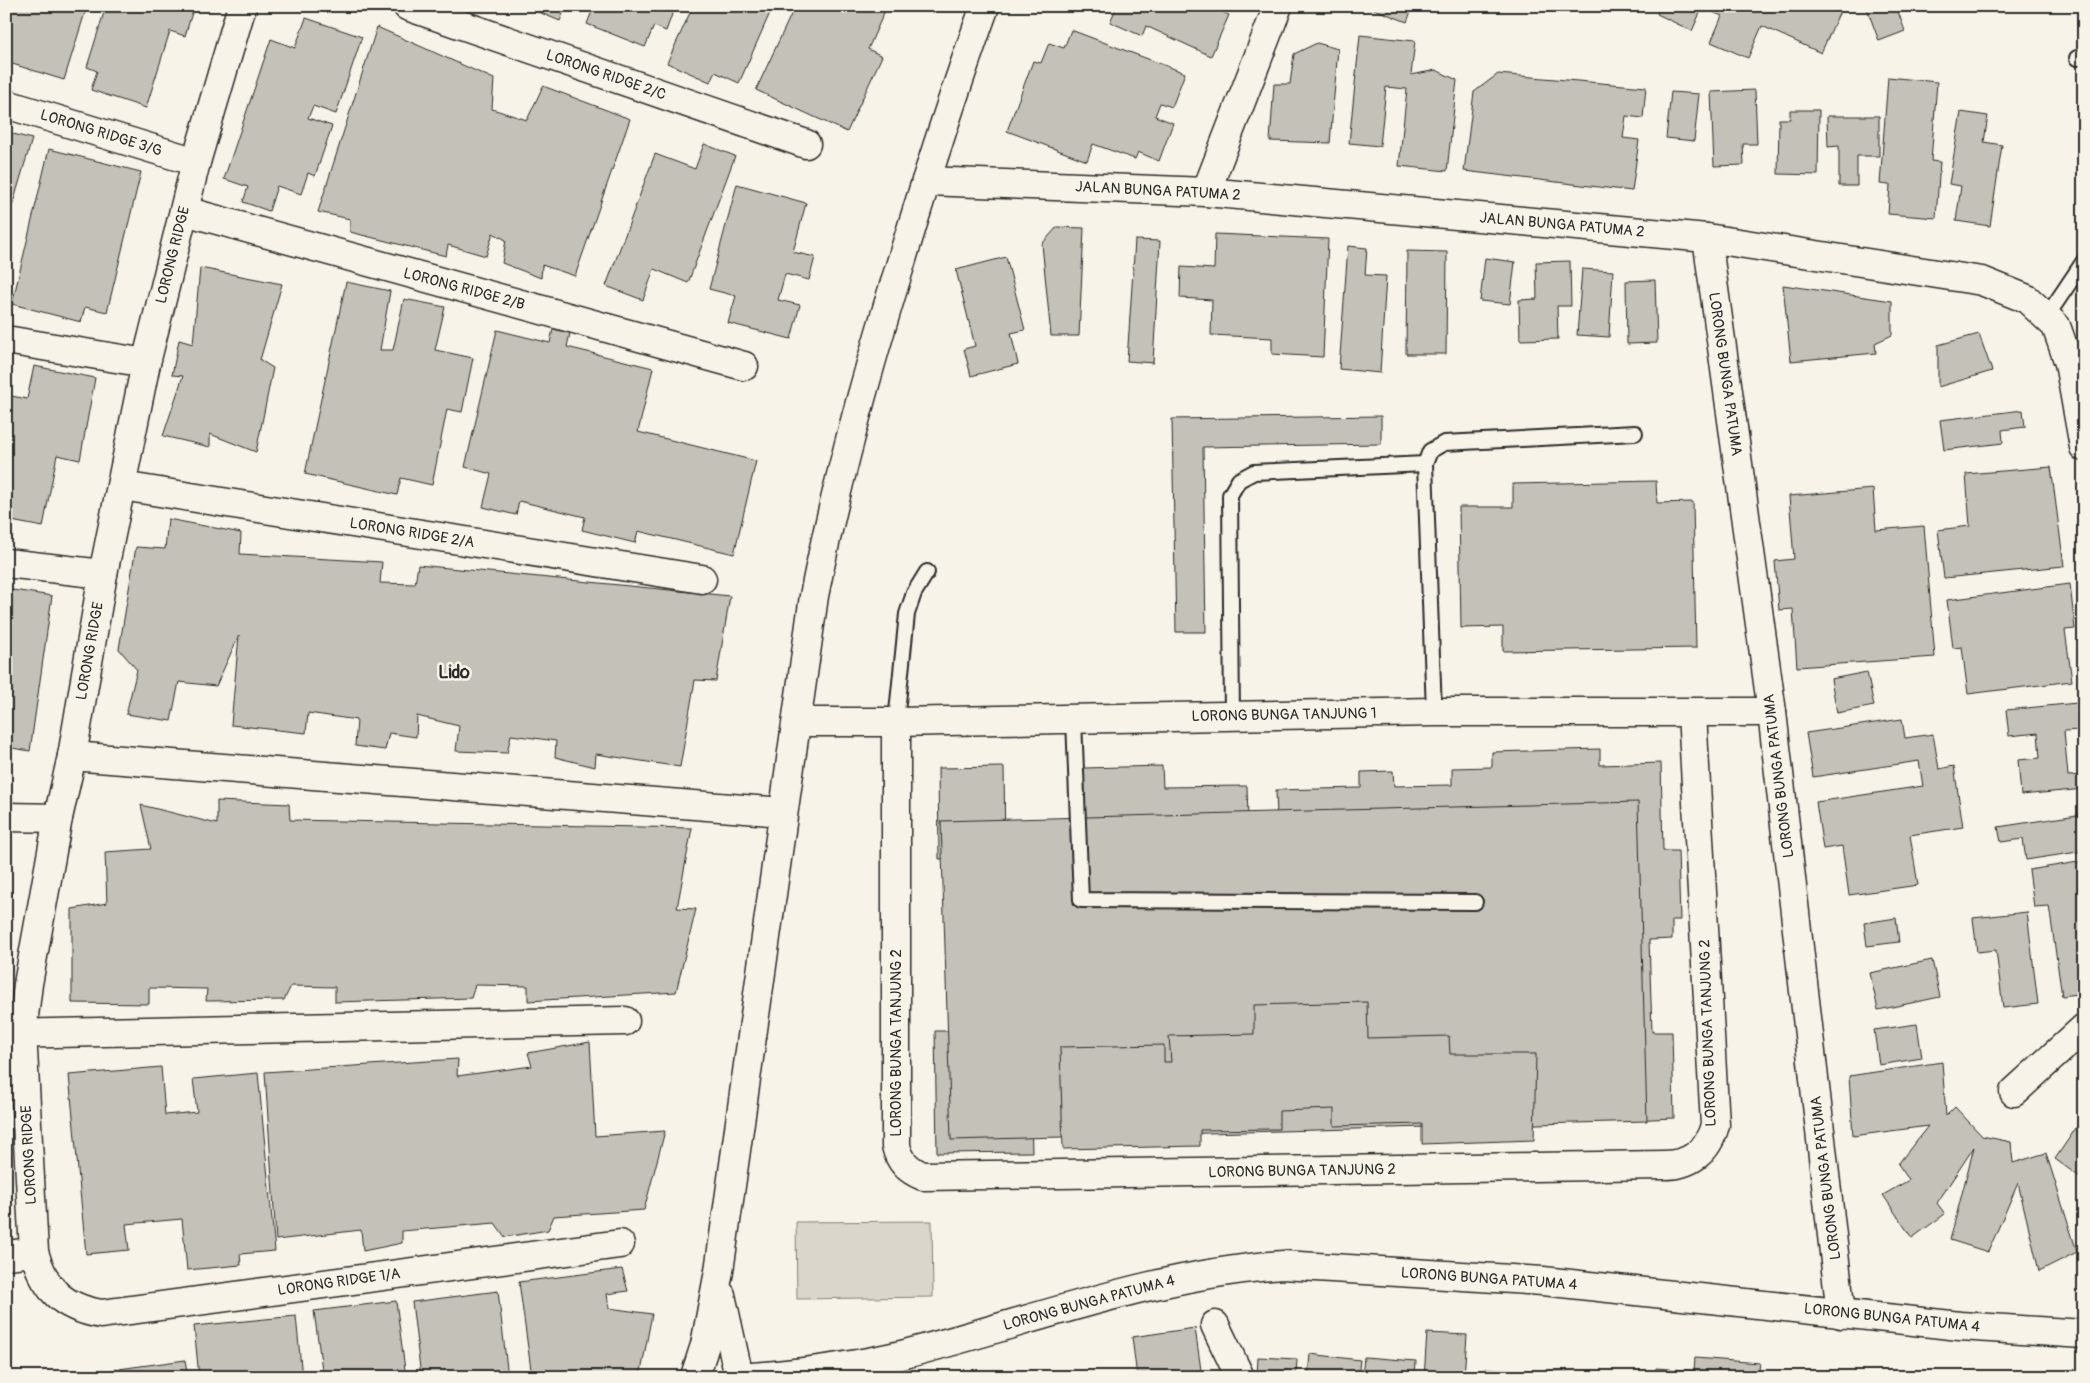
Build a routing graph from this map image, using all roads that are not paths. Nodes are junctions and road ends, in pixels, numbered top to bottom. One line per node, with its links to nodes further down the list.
1 (242, 6): 7 (street, LORONG RIDGE)
2 (407, 6): 6 (street, LORONG RIDGE 2/C)
3 (985, 6): 8 (street)
4 (1278, 6): 9 (street)
5 (6, 104): 7 (street, LORONG RIDGE 3/G)
6 (806, 144)
7 (196, 162): 10 (street, LORONG RIDGE)
8 (926, 181): 9 (street, JALAN BUNGA PATUMA 2); 31 (street)
9 (1206, 192): 11 (street, JALAN BUNGA PATUMA 2)
10 (185, 211): 15 (street, LORONG RIDGE); 16 (street, LORONG RIDGE 2/B)
11 (1707, 238): 13 (street, JALAN BUNGA PATUMA 2); 27 (street, LORONG BUNGA PATUMA)
12 (2084, 261): 13 (lane)
13 (2047, 316): 17 (street, JALAN BUNGA PATUMA 2)
14 (6, 340): 15 (street)
15 (146, 363): 21 (street, LORONG RIDGE)
16 (744, 366)
17 (2082, 419): 19 (street, JALAN BUNGA PATUMA 2)
18 (1635, 433): 20 (lane)
19 (2084, 448)
20 (1424, 464): 26 (lane); 29 (lane)
21 (122, 486): 24 (street, LORONG RIDGE); 25 (street, LORONG RIDGE 2/A)
22 (6, 563): 24 (street)
23 (927, 572): 32 (lane)
24 (103, 574): 33 (street, LORONG RIDGE)
25 (702, 579)
26 (1434, 712): 28 (street, LORONG BUNGA TANJUNG 1); 29 (street, LORONG BUNGA TANJUNG 1)
27 (1772, 712): 28 (street, LORONG BUNGA TANJUNG 1); 47 (street, LORONG BUNGA PATUMA)
28 (1692, 713): 32 (street, LORONG BUNGA TANJUNG 2)
29 (1232, 716): 30 (street, LORONG BUNGA TANJUNG 1)
30 (1074, 719): 32 (street, LORONG BUNGA TANJUNG 1); 37 (lane)
31 (797, 722): 32 (street, LORONG BUNGA TANJUNG 1); 34 (street)
32 (896, 722)
33 (72, 756): 34 (street); 36 (street, LORONG RIDGE)
34 (783, 812): 45 (street)
35 (6, 817): 36 (street)
36 (58, 818): 40 (street, LORONG RIDGE)
37 (1475, 902)
38 (625, 1021): 40 (street)
39 (2084, 1028): 41 (street)
40 (14, 1033): 43 (street, LORONG RIDGE)
41 (2014, 1092)
42 (620, 1244): 46 (street, LORONG RIDGE 1/A)
43 (34, 1252): 44 (street); 46 (street, LORONG RIDGE)
44 (6, 1255)
45 (719, 1271): 51 (street); 52 (street)
46 (61, 1299)
47 (1841, 1314): 49 (street, LORONG BUNGA PATUMA 4); 50 (street, LORONG BUNGA PATUMA 4)
48 (1215, 1325): 54 (street)
49 (2084, 1334)
50 (904, 1354): 51 (street); 53 (street)
51 (746, 1374): 52 (street)
52 (694, 1375)
53 (847, 1377)
54 (1240, 1377)

